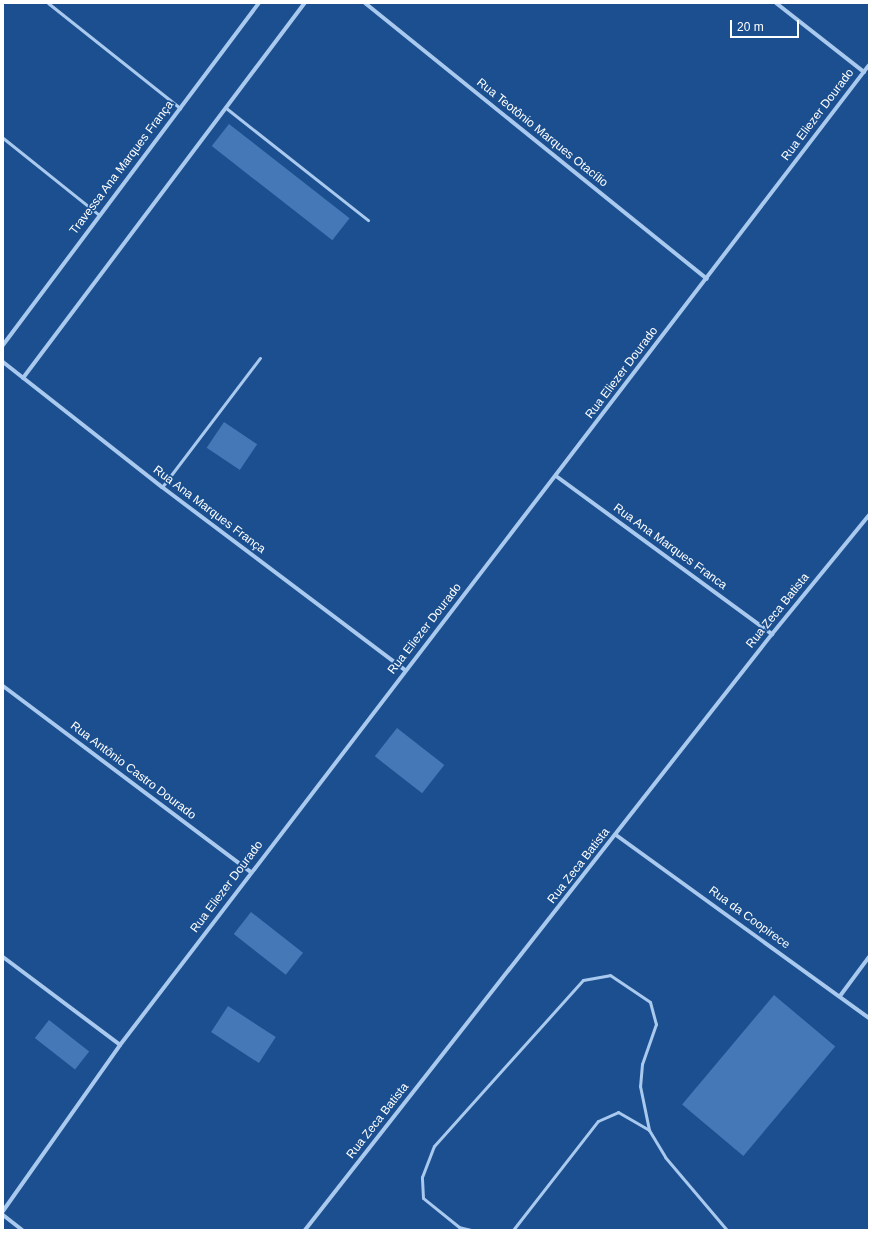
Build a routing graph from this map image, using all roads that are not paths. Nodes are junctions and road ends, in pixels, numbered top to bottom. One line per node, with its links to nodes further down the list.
1 (48, 3): 8 (lane)
2 (259, 3): 8 (street, Travessa Ana Marques França)
3 (305, 3): 9 (street)
4 (365, 3): 13 (street, Rua Teotônio Marques Otacílio)
5 (776, 3): 7 (street)
6 (869, 65): 7 (street, Rua Eliezer Dourado)
7 (864, 72): 13 (street, Rua Eliezer Dourado)
8 (180, 108): 11 (street, Travessa Ana Marques França)
9 (226, 108): 12 (lane); 17 (street)
10 (3, 138): 11 (lane)
11 (99, 215): 14 (street, Travessa Ana Marques França)
12 (368, 220)
13 (707, 279): 18 (street, Rua Eliezer Dourado)
14 (3, 345)
15 (260, 358): 19 (lane)
16 (3, 362): 17 (street, Rua Ana Marques França)
17 (23, 378): 19 (street, Rua Ana Marques França)
18 (556, 476): 21 (street, Rua Ana Marques Franca); 22 (street, Rua Eliezer Dourado)
19 (162, 487): 22 (street, Rua Ana Marques França)
20 (869, 515): 21 (street, Rua Zeca Batista)
21 (772, 634): 24 (street, Rua Zeca Batista)
22 (405, 670): 25 (street, Rua Eliezer Dourado)
23 (3, 686): 25 (street, Rua Antônio Castro Dourado)
24 (616, 835): 28 (street, Rua da Coopirece); 35 (street, Rua Zeca Batista)
25 (251, 872): 30 (street, Rua Eliezer Dourado)
26 (3, 957): 30 (street)
27 (869, 957): 28 (street)
28 (840, 996): 29 (street, Rua da Coopirece)
29 (869, 1018)
30 (120, 1045): 32 (street, Rua Eliezer Dourado)
31 (649, 1130): 36 (lane); 37 (lane); 38 (lane)
32 (3, 1211)
33 (3, 1215): 34 (street)
34 (22, 1230)
35 (305, 1230)
36 (471, 1230)
37 (513, 1230)
38 (727, 1230)

